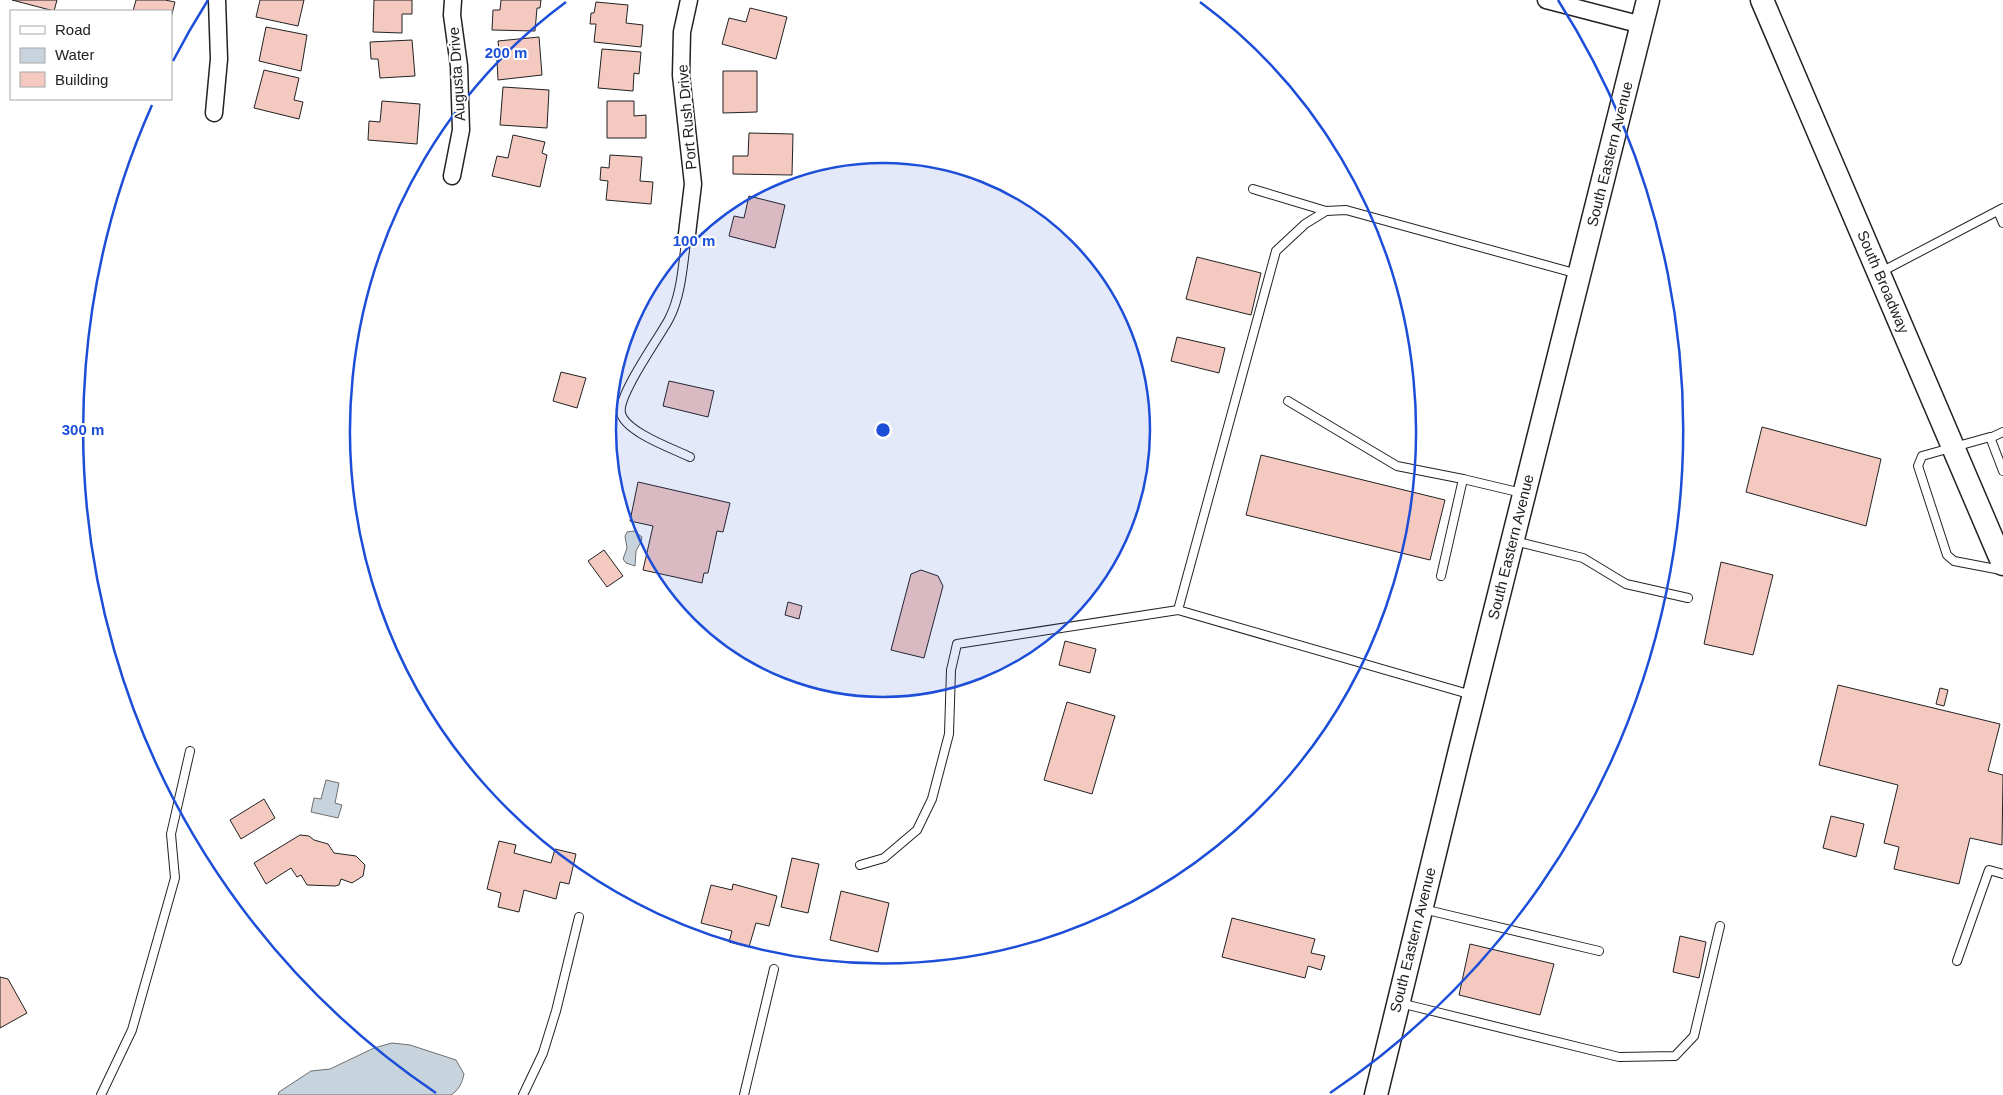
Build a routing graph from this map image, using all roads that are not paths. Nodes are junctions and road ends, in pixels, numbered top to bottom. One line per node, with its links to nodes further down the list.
1 (217, 0): 8 (street)
2 (453, 0): 9 (street, Augusta Drive)
3 (689, 0): 14 (street, Port Rush Drive)
4 (1546, 0): 7 (street)
5 (1648, 0): 7 (street, South Eastern Avenue)
6 (1762, 0): 15 (street, South Broadway)
7 (1642, 25): 16 (street, South Eastern Avenue)
8 (214, 113)
9 (452, 176)
10 (1253, 188): 12 (lane)
11 (2000, 210): 13 (lane); 15 (lane)
12 (1326, 211): 16 (lane); 30 (lane)
13 (2003, 223)
14 (687, 234): 21 (lane)
15 (1879, 273): 20 (street, South Broadway)
16 (1580, 274): 24 (street, South Eastern Avenue)
17 (1288, 401): 23 (lane)
18 (2003, 432): 19 (lane)
19 (1990, 438): 20 (lane); 22 (lane)
20 (1953, 447): 26 (street, South Broadway); 27 (lane)
21 (690, 457)
22 (2003, 471)
23 (1463, 479): 24 (lane); 28 (lane)
24 (1524, 494): 25 (street, South Eastern Avenue)
25 (1512, 541): 29 (lane); 31 (street, South Eastern Avenue)
26 (2003, 564)
27 (2003, 571)
28 (1441, 576)
29 (1688, 598)
30 (1178, 610): 31 (lane); 33 (lane)
31 (1474, 695): 35 (street, South Eastern Avenue)
32 (190, 751): 42 (lane)
33 (860, 865)
34 (2003, 874): 39 (lane)
35 (1421, 908): 38 (lane); 41 (street, South Eastern Avenue)
36 (579, 917): 43 (lane)
37 (1720, 926): 41 (lane)
38 (1599, 951)
39 (1957, 961)
40 (774, 969): 44 (lane)
41 (1398, 1002): 45 (street, South Eastern Avenue)
42 (102, 1095)
43 (523, 1095)
44 (744, 1095)
45 (1376, 1095)

